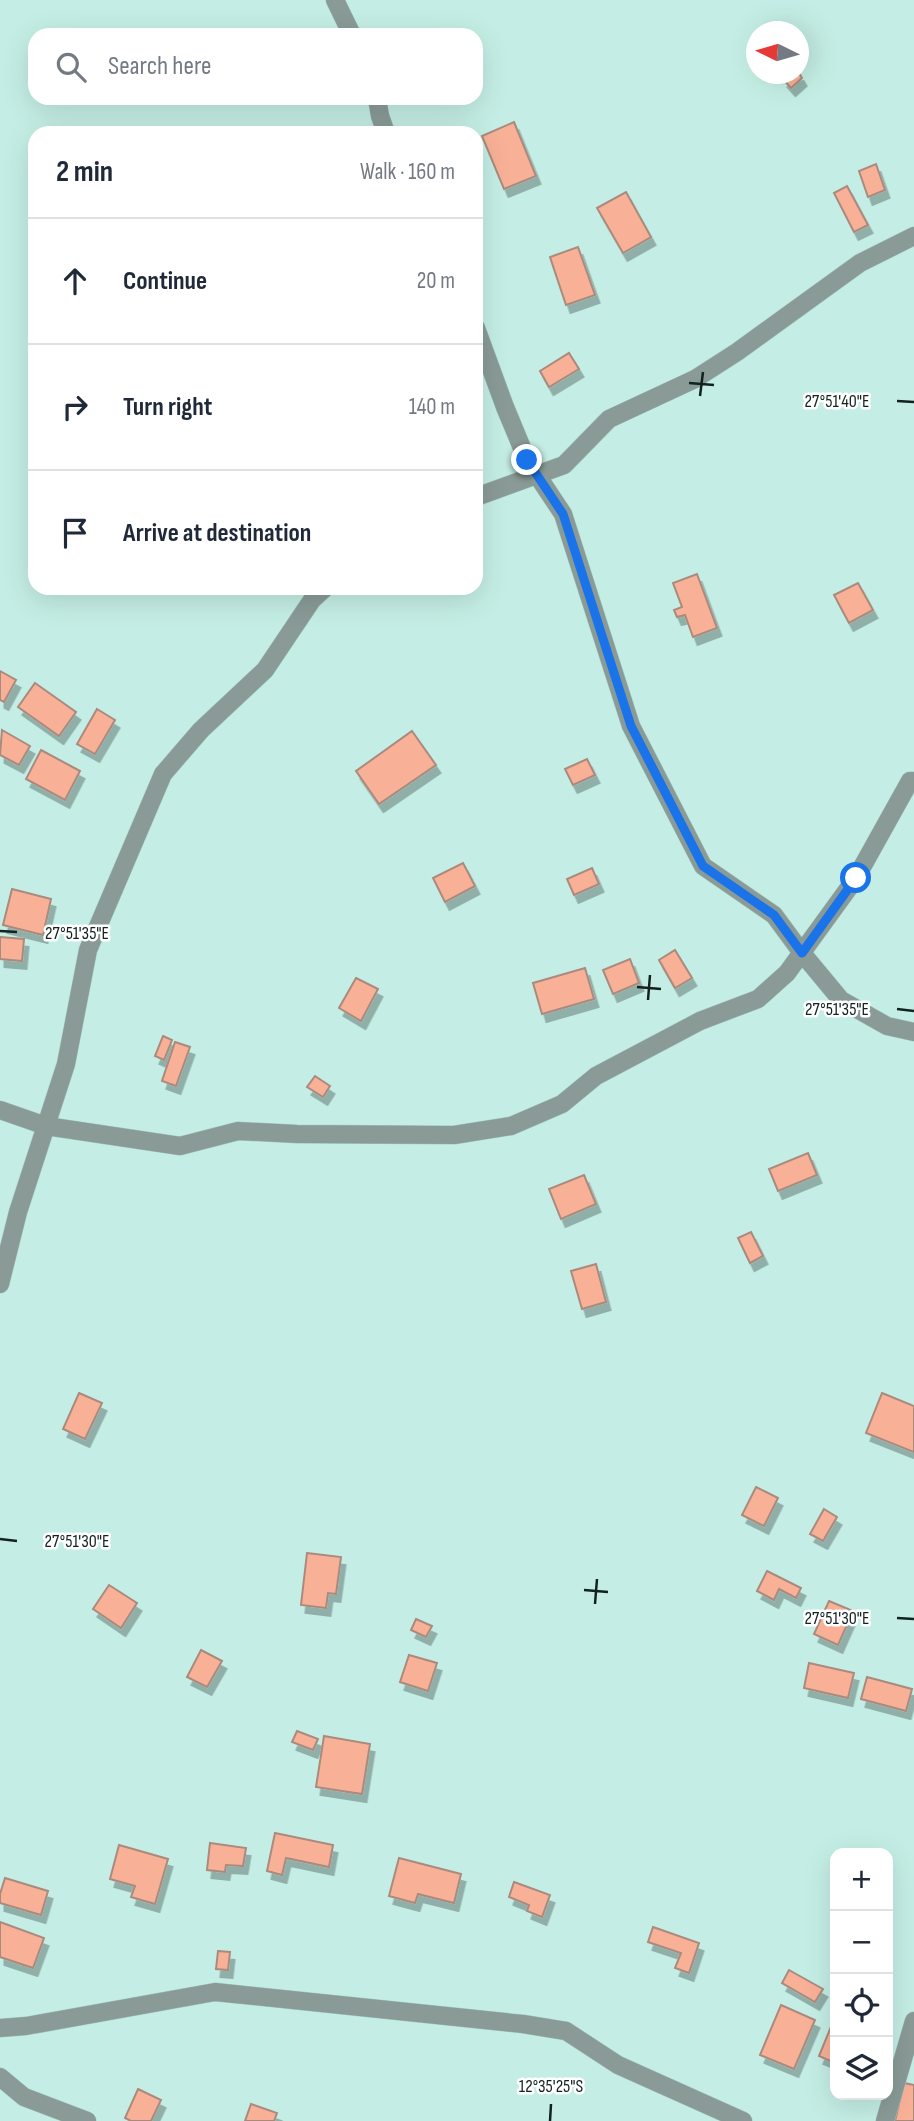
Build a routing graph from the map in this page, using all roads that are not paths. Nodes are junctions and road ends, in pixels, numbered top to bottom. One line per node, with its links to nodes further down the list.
1 (335, 0): 2 (street)
2 (349, 28)
3 (378, 105): 4 (street)
4 (384, 126)
5 (914, 236): 7 (street)
6 (483, 347): 7 (street)
7 (537, 475): 8 (street); 11 (street)
8 (483, 494)
9 (317, 595): 14 (street)
10 (914, 781): 11 (street)
11 (802, 953): 12 (street); 14 (street)
12 (914, 1032)
13 (0, 1110): 14 (street)
14 (46, 1126): 15 (street)
15 (0, 1284)
16 (914, 2021): 21 (street)
17 (0, 2028): 20 (street)
18 (0, 2077): 19 (street)
19 (87, 2121)
20 (743, 2121)
21 (885, 2121)

